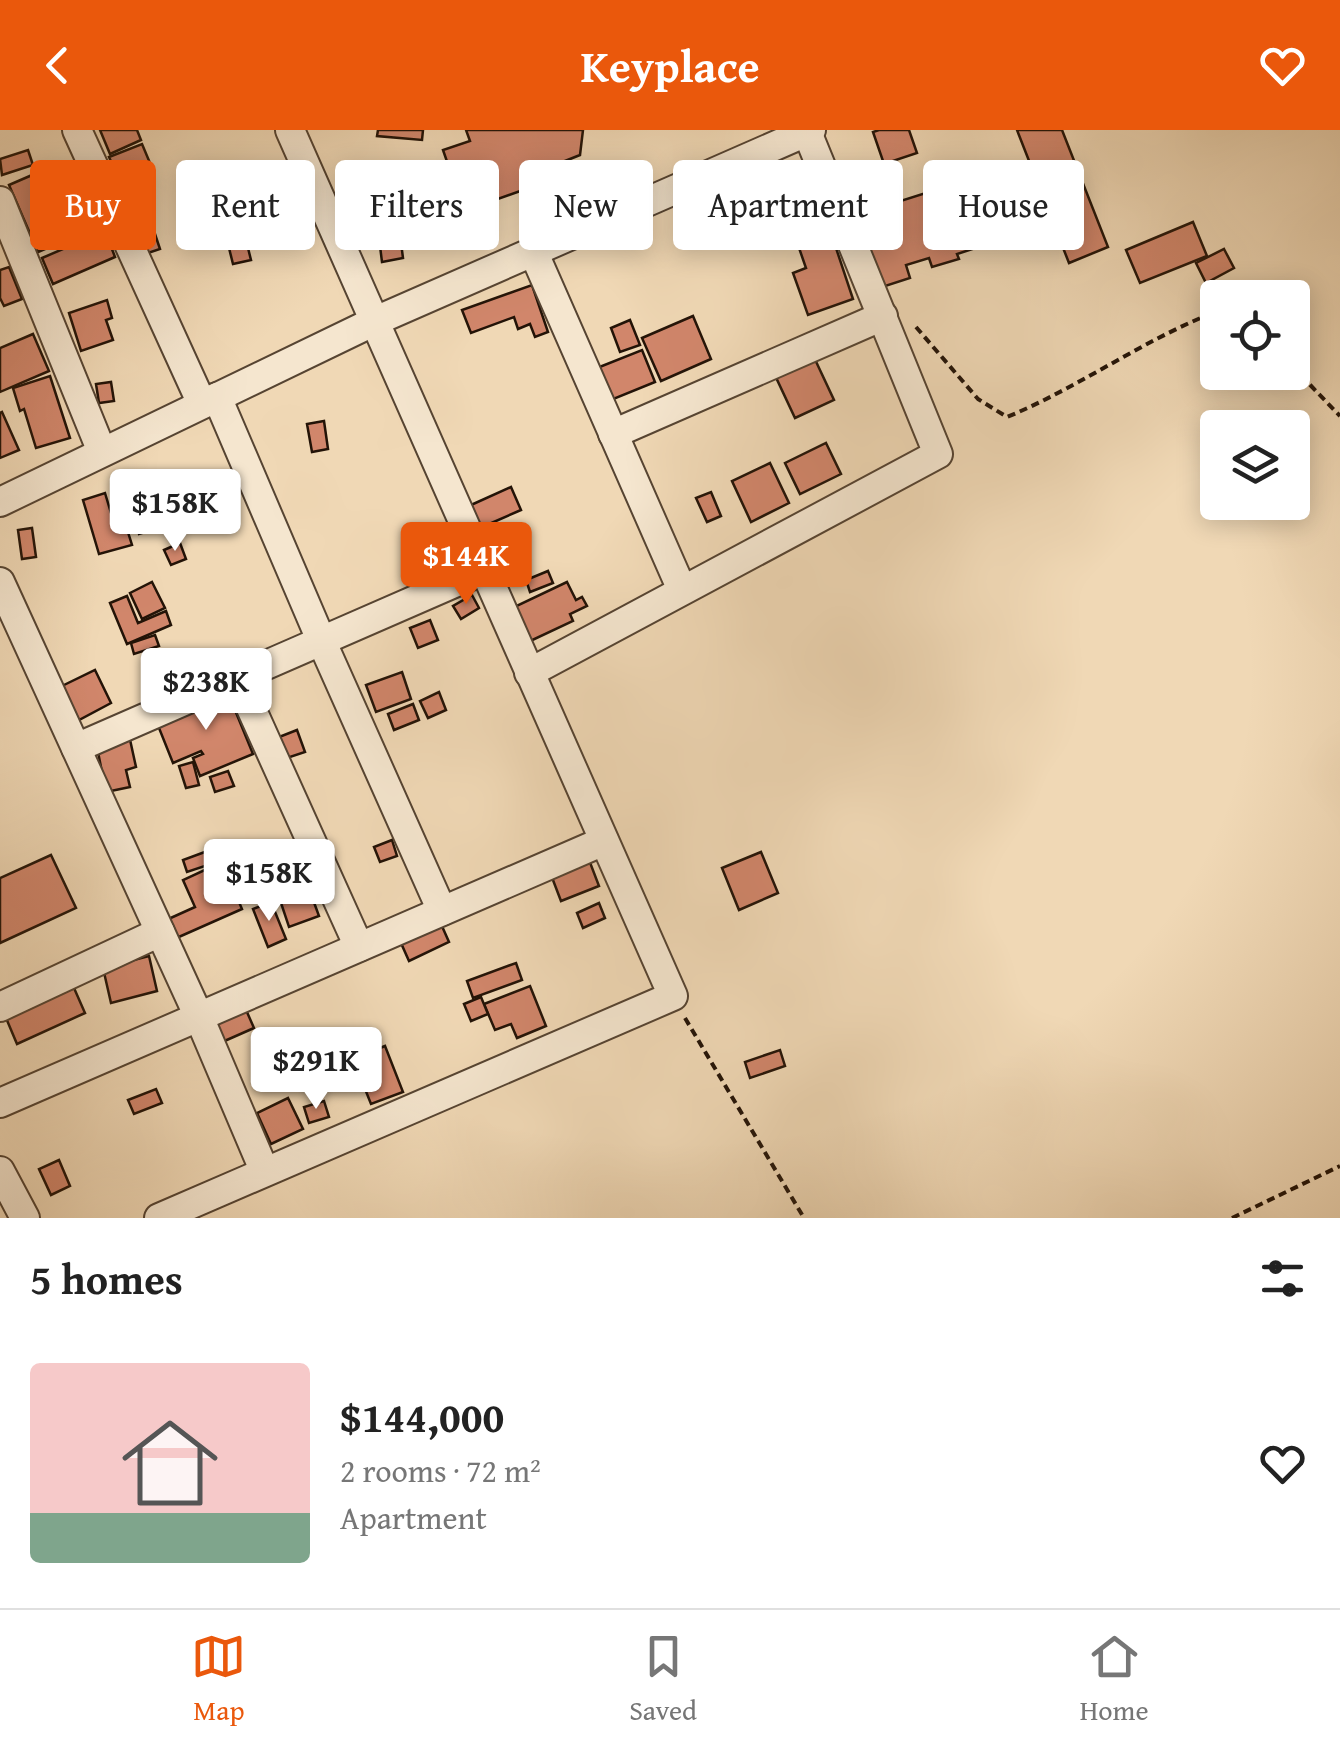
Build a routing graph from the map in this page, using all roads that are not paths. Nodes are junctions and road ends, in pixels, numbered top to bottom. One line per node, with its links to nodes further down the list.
1 (77, 130): 8 (street)
2 (290, 130): 7 (street)
3 (794, 133): 5 (street); 6 (street)
4 (1, 208): 10 (street)
5 (534, 252): 7 (street); 9 (street)
6 (883, 316): 9 (street); 14 (street)
7 (373, 322): 8 (street); 12 (street)
8 (210, 401): 10 (street); 15 (street)
9 (614, 434): 14 (street)
10 (102, 452): 11 (street)
11 (0, 502)
12 (484, 570): 15 (street); 16 (street)
13 (0, 582): 18 (street)
14 (682, 590): 16 (street)
15 (320, 640): 17 (street); 20 (street)
16 (529, 673): 19 (street)
17 (237, 677): 18 (street); 22 (street)
18 (76, 748): 21 (street)
19 (604, 841): 20 (street); 26 (street)
20 (442, 911): 22 (street)
21 (160, 932): 23 (street); 24 (street)
22 (359, 947): 24 (street)
23 (0, 1006)
24 (199, 1017): 25 (street); 26 (street)
25 (0, 1103)
26 (264, 1170): 29 (street)
27 (0, 1171): 28 (street)
28 (25, 1218)
29 (159, 1218)

